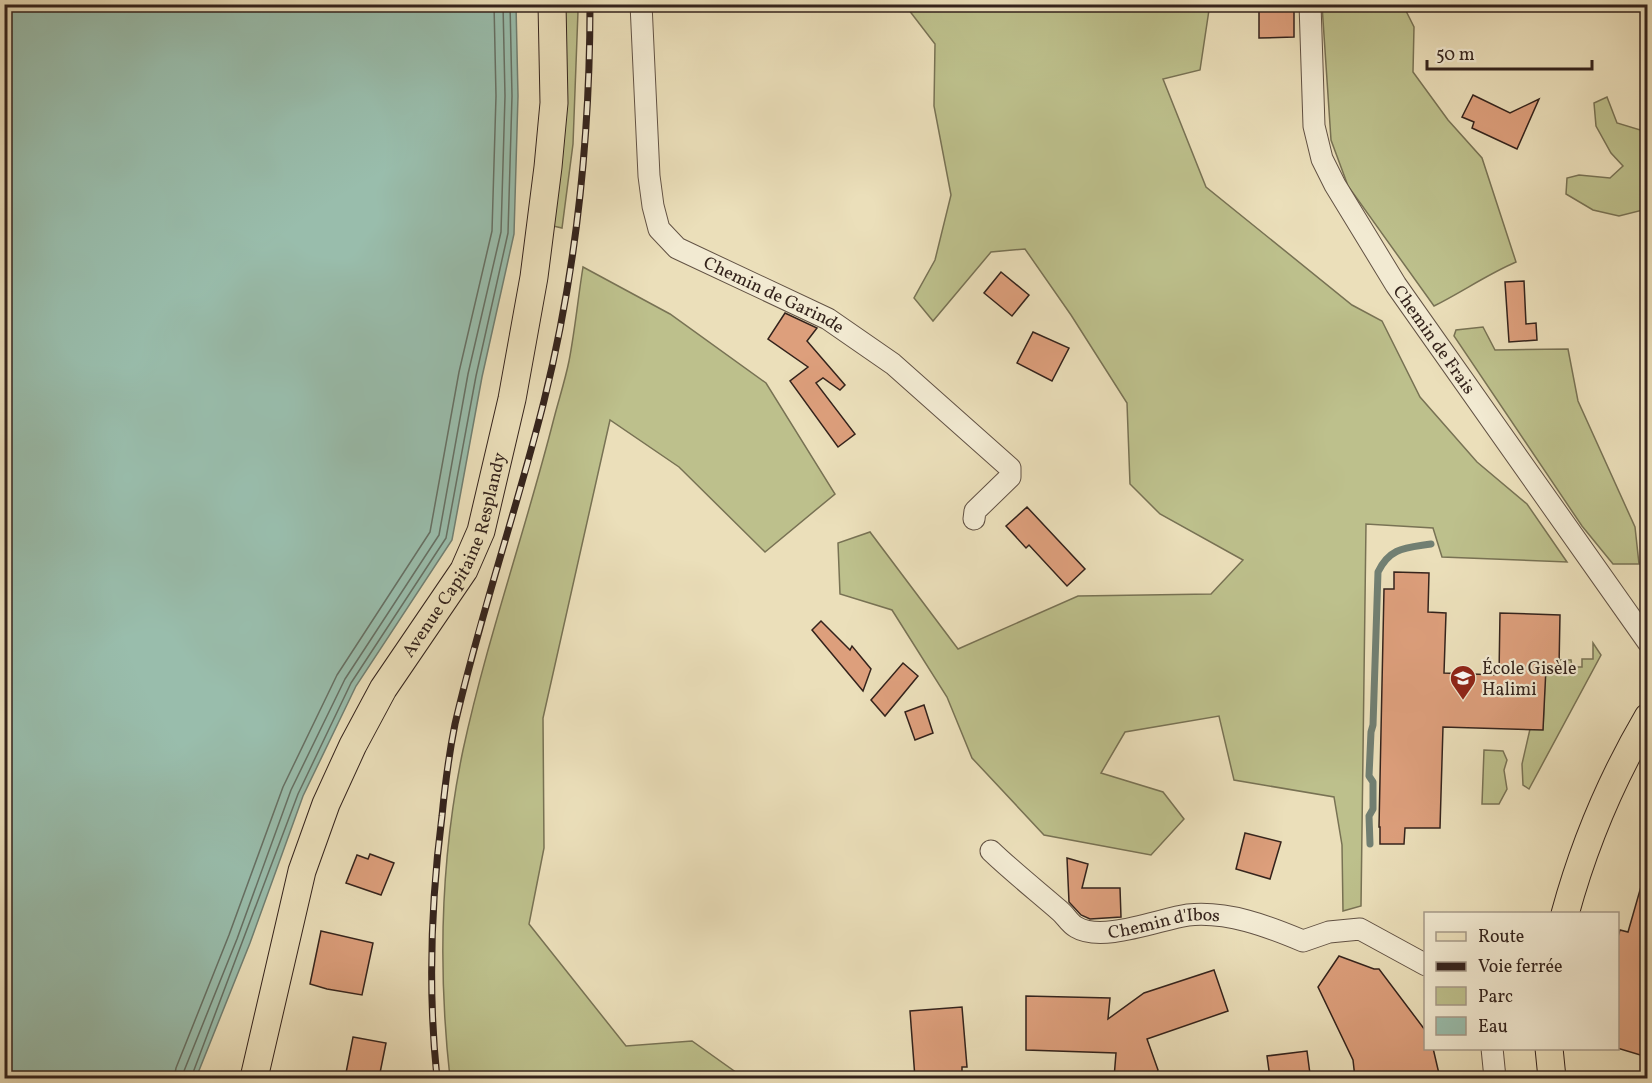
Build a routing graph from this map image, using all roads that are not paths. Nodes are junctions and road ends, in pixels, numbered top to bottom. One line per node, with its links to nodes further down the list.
1 (552, 4): 12 (main road, Avenue Capitaine Resplandy)
2 (641, 4): 4 (street, Chemin de Garinde)
3 (1310, 4): 5 (street, Chemin de Frais)
4 (974, 519)
5 (1647, 642)
6 (1647, 717): 8 (main road)
7 (991, 851): 9 (street, Chemin d'Ibos)
8 (1566, 912)
9 (1424, 964)
10 (1492, 1050): 13 (street)
11 (1550, 1050): 14 (main road)
12 (254, 1078)
13 (1496, 1078)
14 (1552, 1078)

